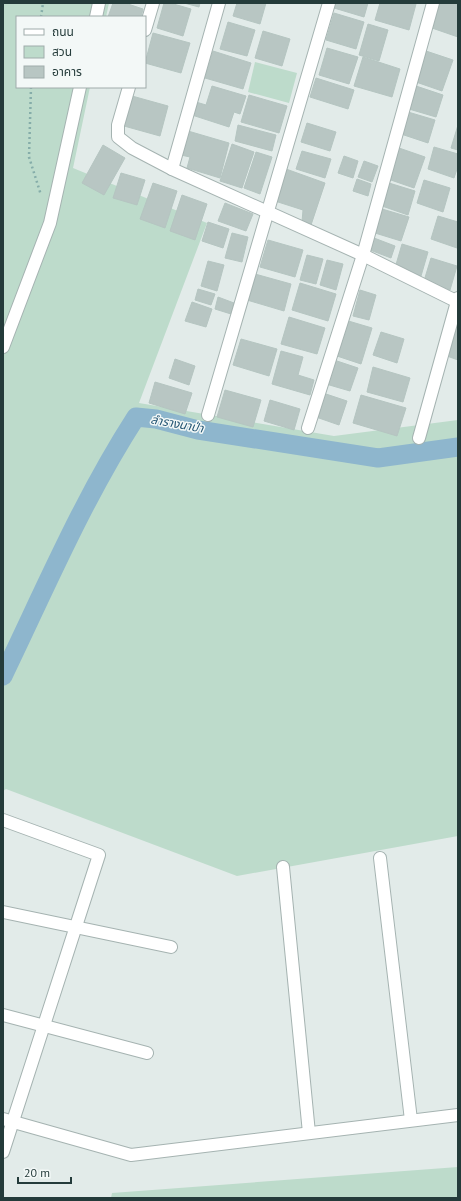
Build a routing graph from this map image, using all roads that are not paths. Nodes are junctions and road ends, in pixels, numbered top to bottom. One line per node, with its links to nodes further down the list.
1 (99, 3): 6 (street)
2 (153, 3): 7 (street)
3 (219, 3): 10 (street)
4 (329, 3): 11 (street)
5 (432, 3): 12 (street)
6 (96, 16)
7 (146, 27)
8 (80, 88): 14 (street)
9 (129, 88): 10 (street)
10 (172, 169): 11 (street)
11 (268, 214): 12 (street); 15 (street)
12 (363, 255): 13 (street); 16 (street)
13 (458, 300): 17 (street)
14 (3, 347)
15 (208, 415)
16 (308, 428)
17 (420, 438)
18 (3, 820): 22 (street)
19 (380, 858): 28 (street)
20 (283, 867): 30 (street)
21 (3, 912): 22 (street)
22 (76, 927): 23 (street); 25 (street)
23 (171, 947)
24 (3, 1015): 25 (street)
25 (44, 1026): 26 (street); 29 (street)
26 (146, 1053)
27 (458, 1115): 28 (street)
28 (411, 1120): 30 (street)
29 (8, 1121): 30 (street); 31 (street)
30 (309, 1133)
31 (3, 1152)

